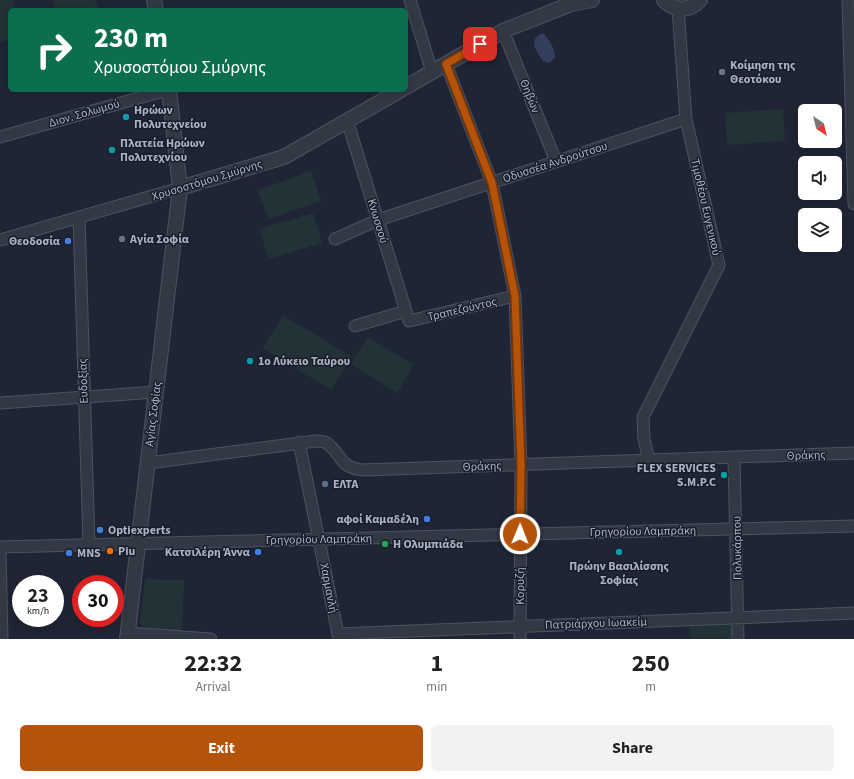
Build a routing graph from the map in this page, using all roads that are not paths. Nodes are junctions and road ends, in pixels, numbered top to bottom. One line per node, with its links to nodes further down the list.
1 (410, 0): 10 (street)
2 (592, 0): 6 (street)
3 (664, 0): 7 (street)
4 (700, 0): 7 (street)
5 (848, 0): 19 (street)
6 (570, 2): 8 (street)
7 (678, 8): 15 (street, Τιμοθέου Ευγενικού)
8 (503, 31): 9 (street); 18 (street, Θηβών)
9 (446, 64): 10 (street); 20 (street, Κορυζή)
10 (432, 72): 11 (street)
11 (408, 86)
12 (161, 92): 17 (street, Διον. Σολωμού)
13 (168, 92): 21 (street, Αγίας Σοφίας)
14 (397, 92): 16 (street, Χρυσοστόμου Σμύρνης)
15 (686, 119): 18 (street, Οδυσσέα Ανδρούτσου); 36 (street, Τιμοθέου Ευγενικού)
16 (347, 120): 21 (street, Χρυσοστόμου Σμύρνης); 24 (street, Κνωσσού)
17 (0, 137)
18 (556, 162): 20 (street, Οδυσσέα Ανδρούτσου)
19 (854, 180): 22 (street)
20 (492, 183): 24 (street, Οδυσσέα Ανδρούτσου); 27 (street, Κορυζή)
21 (180, 188): 23 (street, Χρυσοστόμου Σμύρνης); 30 (street, Αγίας Σοφίας)
22 (854, 204)
23 (79, 218): 26 (street, Χρυσοστόμου Σμύρνης); 31 (street, Ευδοξίας)
24 (378, 220): 25 (street, Οδυσσέα Ανδρούτσου); 28 (street, Κνωσσού)
25 (335, 239)
26 (0, 240)
27 (515, 296): 28 (street, Τραπεζούντος); 38 (street, Κορυζή)
28 (407, 316): 29 (street, Τραπεζούντος)
29 (354, 326)
30 (156, 392): 31 (street); 37 (street, Αγίας Σοφίας)
31 (84, 397): 32 (street); 44 (street, Ευδοξίας)
32 (0, 403)
33 (299, 442): 37 (street, Θράκης); 38 (street, Θράκης); 42 (street, Χαρμανλή)
34 (854, 453): 35 (street, Θράκης)
35 (734, 457): 36 (street, Θράκης); 40 (street, Πολυκάρπου)
36 (649, 460): 38 (street, Θράκης)
37 (148, 463): 43 (street, Αγίας Σοφίας)
38 (521, 465): 41 (street, Κορυζή)
39 (854, 526): 40 (street, Γρηγορίου Λαμπράκη)
40 (736, 529): 41 (street, Γρηγορίου Λαμπράκη); 48 (street, Πολυκάρπου)
41 (520, 534): 42 (street, Γρηγορίου Λαμπράκη); 49 (street, Κορυζή)
42 (319, 539): 43 (street, Γρηγορίου Λαμπράκη); 51 (street, Χαρμανλή)
43 (139, 543): 44 (street, Γρηγορίου Λαμπράκη); 50 (street, Αγίας Σοφίας)
44 (89, 544): 45 (street, Γρηγορίου Λαμπράκη)
45 (0, 547)
46 (0, 552): 52 (street)
47 (854, 613): 48 (street, Πατριάρχου Ιωακείμ)
48 (738, 618): 49 (street, Πατριάρχου Ιωακείμ); 55 (street, Πολυκάρπου)
49 (520, 626): 51 (street, Πατριάρχου Ιωακείμ); 54 (street, Κορυζή)
50 (127, 636): 53 (street)
51 (338, 636)
52 (2, 639)
53 (211, 639)
54 (520, 639)
55 (738, 639)

